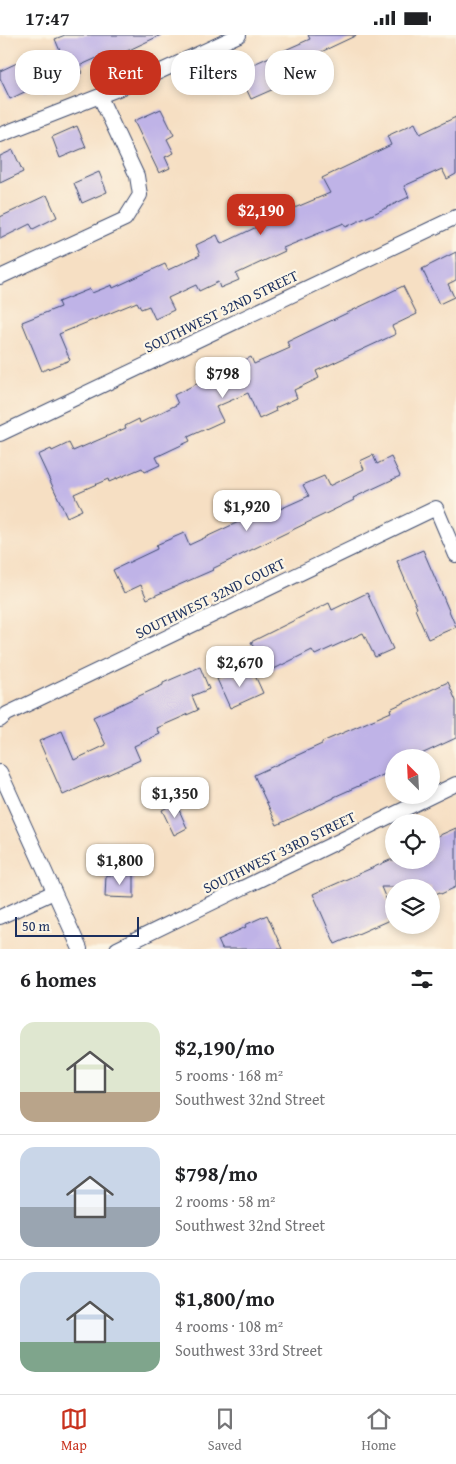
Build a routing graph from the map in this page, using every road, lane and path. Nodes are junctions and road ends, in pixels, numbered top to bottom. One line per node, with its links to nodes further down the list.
1 (239, 35): 2 (street)
2 (100, 97): 3 (street); 5 (street)
3 (0, 135)
4 (456, 217): 6 (street, SOUTHWEST 32ND STREET)
5 (0, 277)
6 (0, 434)
7 (456, 555): 8 (street, SOUTHWEST 32ND COURT)
8 (0, 719)
9 (0, 772): 11 (street)
10 (456, 785): 14 (street, SOUTHWEST 33RD STREET)
11 (54, 892): 12 (street); 13 (street)
12 (0, 917)
13 (80, 949)
14 (117, 949)

